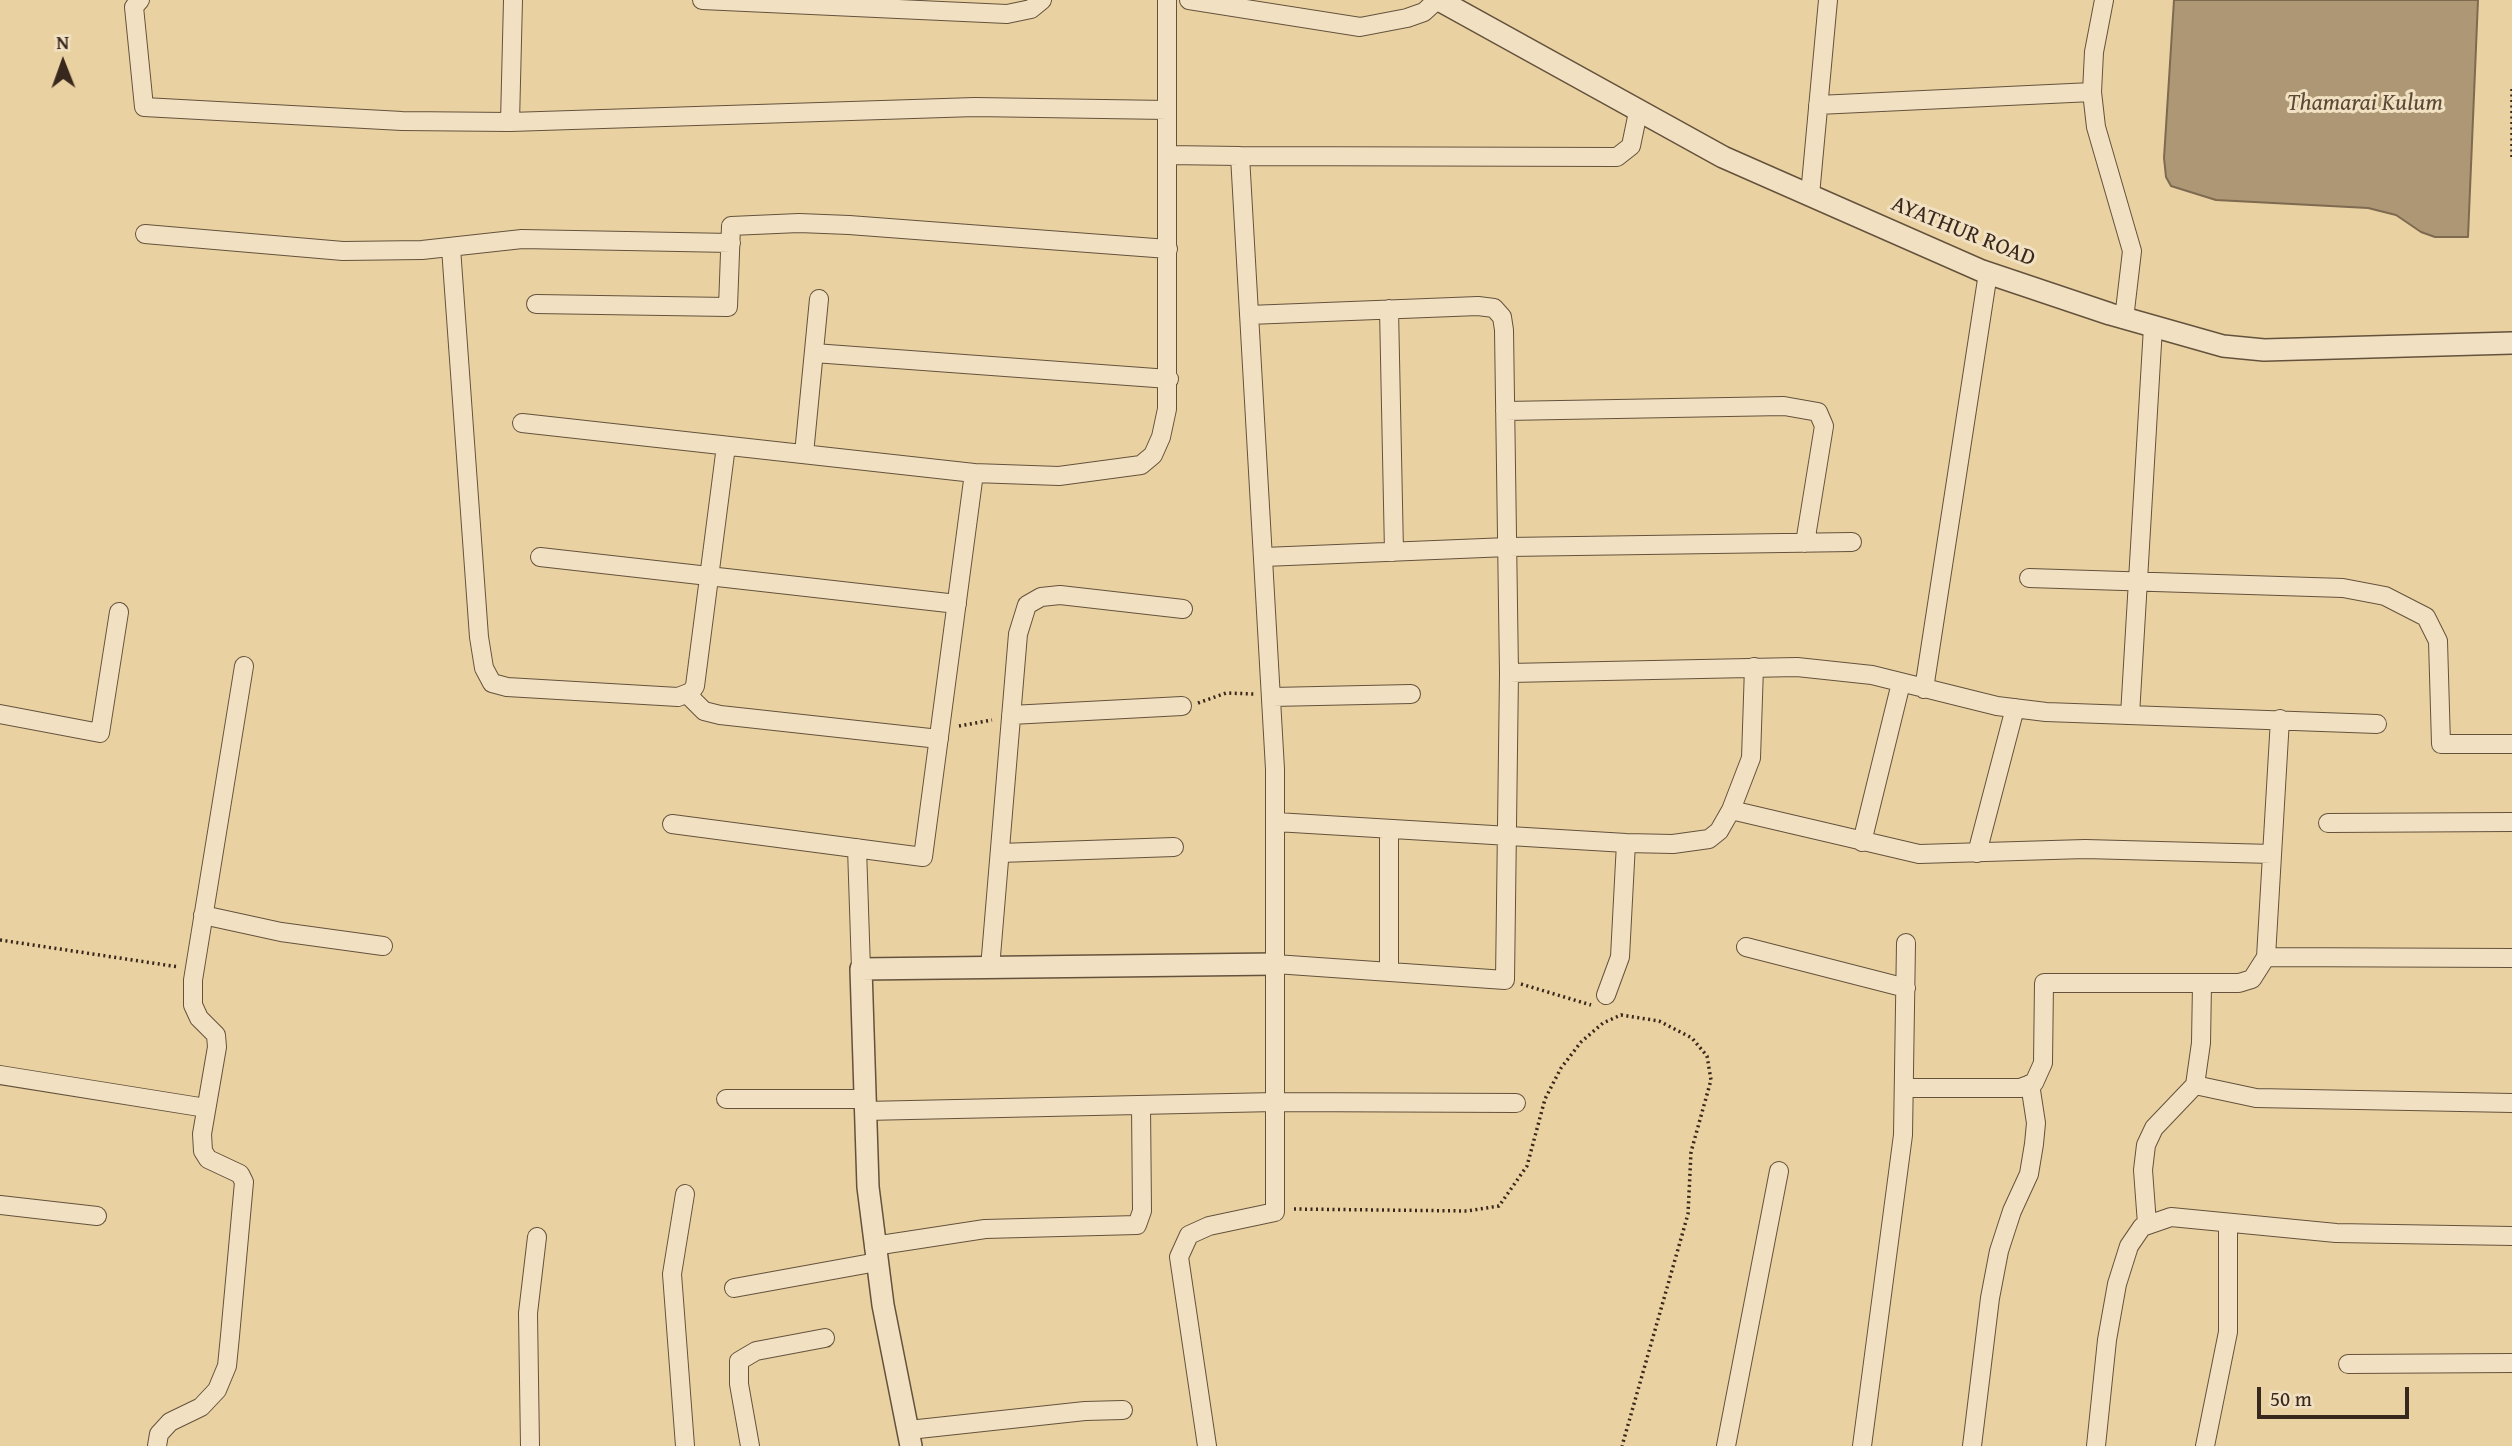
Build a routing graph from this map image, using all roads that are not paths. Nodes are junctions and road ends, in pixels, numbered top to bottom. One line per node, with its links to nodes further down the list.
1 (140, 0): 14 (street)
2 (513, 0): 14 (street)
3 (702, 0): 4 (street)
4 (1042, 0)
5 (1167, 0): 12 (street)
6 (1189, 0): 7 (street)
7 (1438, 0): 13 (street, AYATHUR ROAD)
8 (1828, 0): 11 (street)
9 (2104, 0): 10 (street)
10 (2092, 92): 11 (street); 27 (street)
11 (1818, 105): 17 (street)
12 (1167, 110): 14 (street); 15 (street)
13 (1638, 112): 16 (street); 17 (street, AYATHUR ROAD)
14 (510, 122)
15 (1167, 155): 16 (street); 21 (street)
16 (1240, 156): 26 (street)
17 (1810, 195): 22 (street, AYATHUR ROAD)
18 (145, 234): 20 (street)
19 (731, 243): 20 (street); 21 (street); 24 (street)
20 (450, 248): 54 (street)
21 (1168, 249): 31 (street)
22 (1988, 273): 27 (street, AYATHUR ROAD); 53 (street)
23 (819, 299): 30 (street)
24 (536, 304)
25 (1389, 309): 26 (street); 32 (street); 40 (street)
26 (1249, 315): 41 (street)
27 (2124, 318): 28 (street, AYATHUR ROAD)
28 (2153, 327): 29 (street, AYATHUR ROAD); 45 (street)
29 (2512, 343)
30 (814, 352): 31 (street); 35 (street)
31 (1169, 379): 36 (street)
32 (1505, 411): 38 (street); 39 (street)
33 (522, 423): 34 (street)
34 (726, 446): 35 (street); 43 (street)
35 (804, 454): 36 (street)
36 (974, 473): 46 (street)
37 (1852, 542): 38 (street)
38 (1805, 543): 39 (street)
39 (1507, 547): 40 (street); 51 (street)
40 (1394, 552): 41 (street)
41 (1264, 556): 56 (street)
42 (540, 557): 43 (street)
43 (709, 576): 46 (street); 54 (street)
44 (2029, 578): 45 (street)
45 (2138, 582): 61 (street); 65 (street)
46 (957, 604): 64 (street)
47 (1183, 609): 60 (street)
48 (119, 612): 59 (street)
49 (244, 666): 80 (street)
50 (1755, 667): 51 (street); 52 (street); 66 (street)
51 (1509, 673): 72 (street)
52 (1901, 683): 53 (street); 73 (street)
53 (1924, 689): 58 (street)
54 (687, 694): 64 (street)
55 (1411, 694): 56 (street)
56 (1272, 697): 67 (street)
57 (1182, 706): 60 (street)
58 (2015, 708): 61 (street); 78 (street)
59 (0, 714)
60 (1011, 715): 77 (street)
61 (2130, 715): 62 (street)
62 (2280, 719): 63 (street); 79 (street)
63 (2377, 724)
64 (940, 732): 76 (street)
65 (2512, 744)
66 (1731, 810): 73 (street); 74 (street)
67 (1276, 822): 71 (street); 86 (street)
68 (2512, 822): 70 (street)
69 (672, 824): 76 (street)
70 (2328, 824)
71 (1389, 830): 72 (street); 89 (street)
72 (1507, 837): 74 (street); 89 (street)
73 (1862, 842): 78 (street)
74 (1626, 844): 92 (street)
75 (1174, 847): 77 (street)
76 (857, 848): 88 (street)
77 (1000, 853): 87 (street)
78 (1977, 853): 79 (street)
79 (2272, 854): 84 (street)
80 (203, 915): 82 (street); 103 (street)
81 (1906, 943): 91 (street)
82 (383, 946)
83 (1745, 947): 91 (street)
84 (2266, 957): 85 (street); 90 (street)
85 (2512, 958)
86 (1275, 964): 87 (street); 89 (street); 98 (street)
87 (990, 968): 88 (street)
88 (861, 970): 101 (street)
89 (1389, 972)
90 (2202, 984): 94 (street); 95 (street)
91 (1906, 988): 96 (street)
92 (1601, 1002)
93 (0, 1075): 103 (street)
94 (2030, 1084): 96 (street); 126 (street)
95 (2195, 1085): 100 (street); 108 (street)
96 (1906, 1088): 125 (street)
97 (726, 1099): 101 (street)
98 (1275, 1102): 99 (street); 102 (street); 123 (street)
99 (1516, 1103)
100 (2512, 1103)
101 (864, 1105): 102 (street); 112 (street)
102 (1140, 1105): 112 (street)
103 (206, 1108): 119 (street)
104 (1779, 1171): 124 (street)
105 (685, 1194): 121 (street)
106 (0, 1205): 107 (street)
107 (97, 1216)
108 (2147, 1224): 109 (street); 127 (street)
109 (2228, 1224): 110 (street); 128 (street)
110 (2512, 1236)
111 (537, 1237): 120 (street)
112 (876, 1254): 113 (street); 118 (street)
113 (734, 1288)
114 (825, 1338): 122 (street)
115 (2512, 1363): 116 (street)
116 (2348, 1364)
117 (1124, 1410): 118 (street)
118 (910, 1438)
119 (157, 1446)
120 (530, 1446)
121 (685, 1446)
122 (750, 1446)
123 (1207, 1446)
124 (1726, 1446)
125 (1862, 1446)
126 (1972, 1446)
127 (2096, 1446)
128 (2205, 1446)

